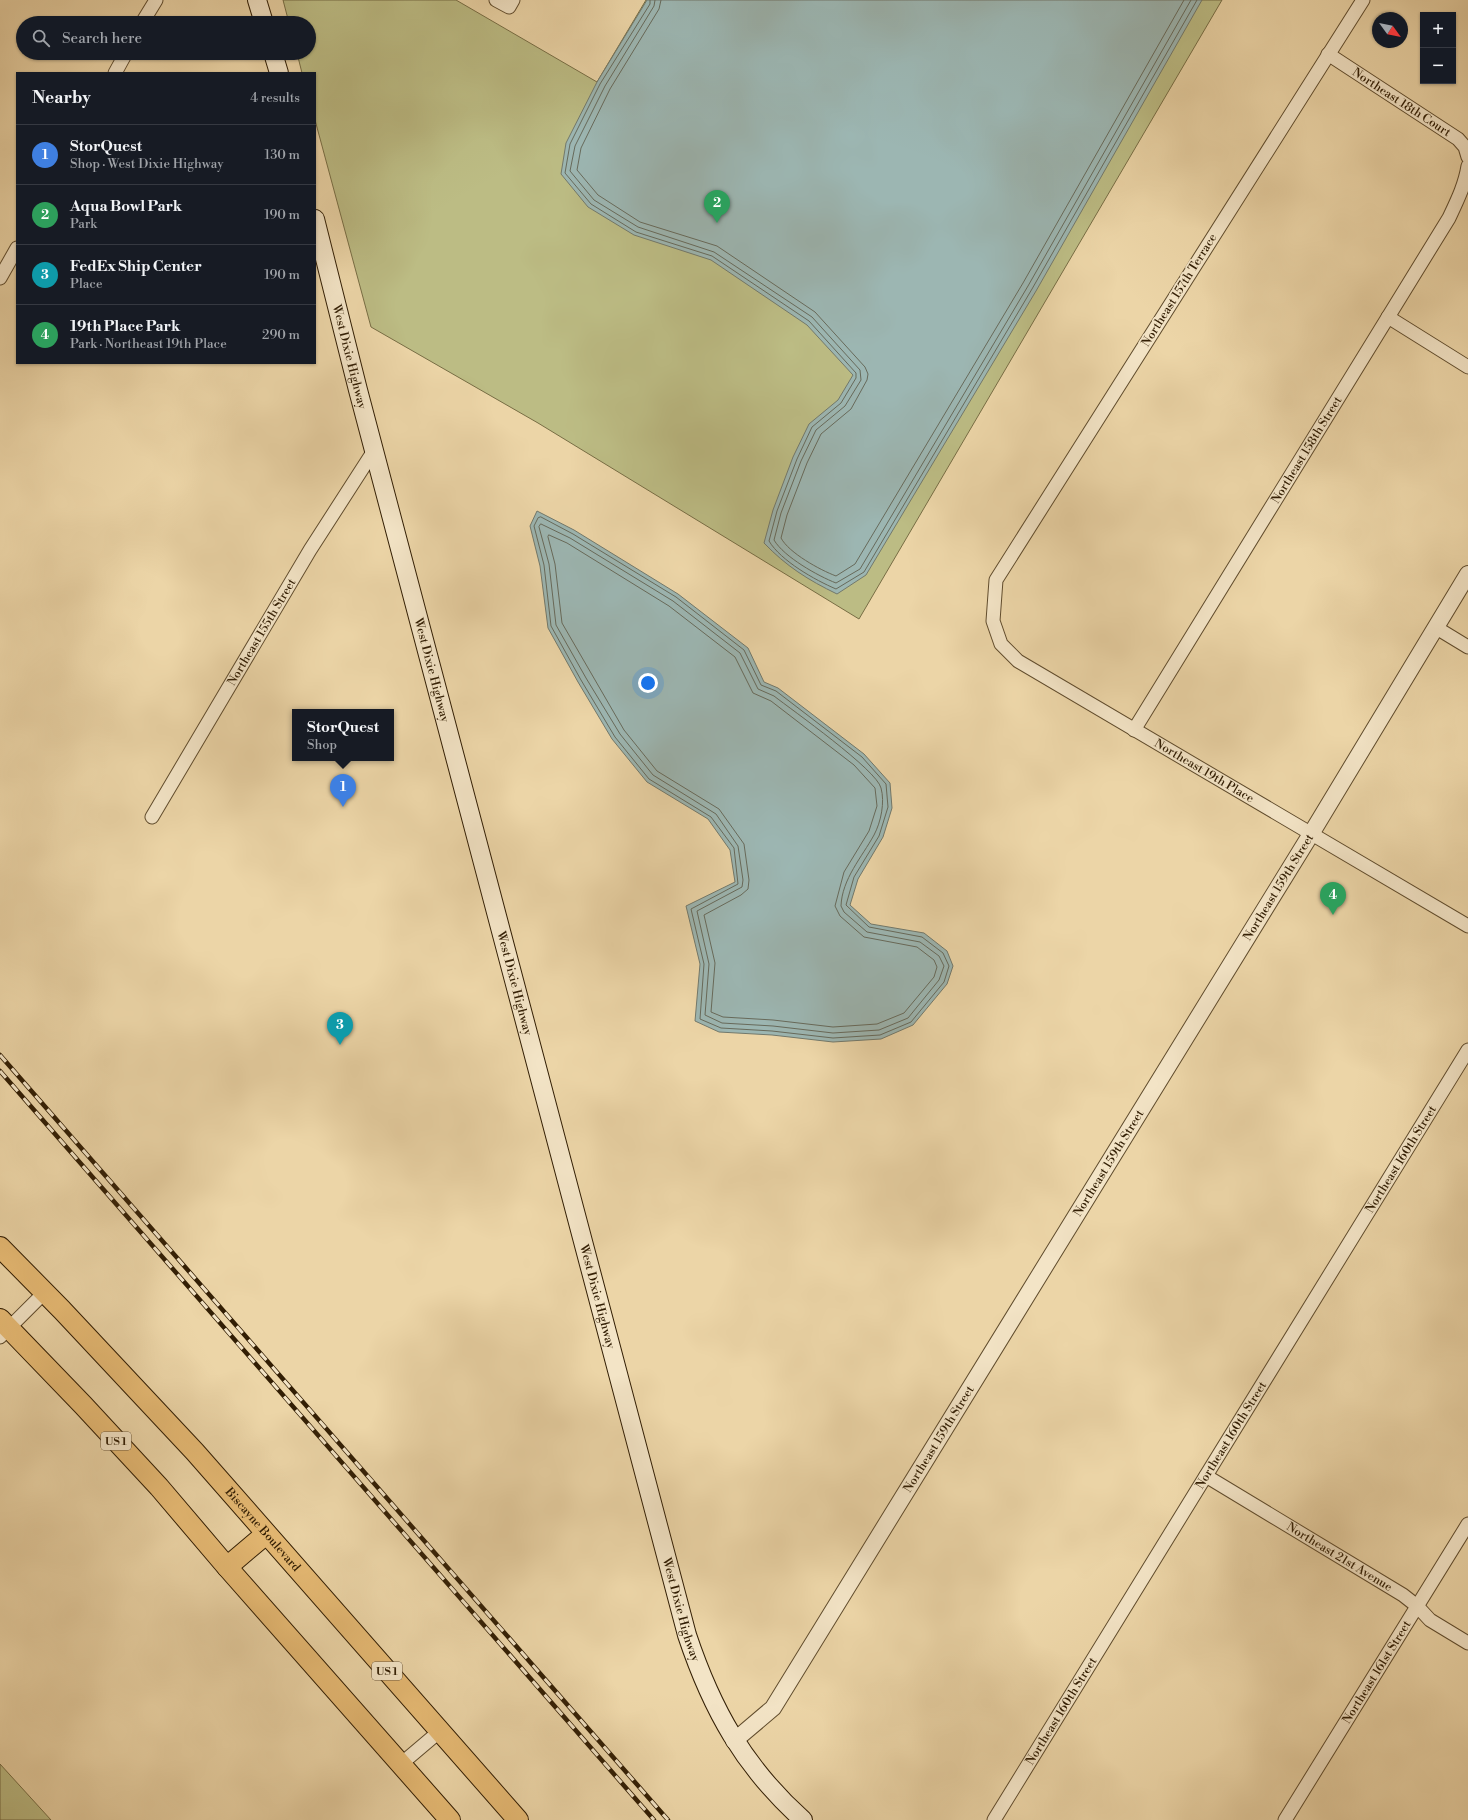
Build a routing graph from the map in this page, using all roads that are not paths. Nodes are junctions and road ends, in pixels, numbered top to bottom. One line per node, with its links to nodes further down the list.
1 (156, 0): 6 (street)
2 (257, 0): 7 (main road)
3 (496, 0): 5 (street)
4 (1363, 0): 8 (street, Northeast 157th Terrace)
5 (511, 4)
6 (146, 16)
7 (262, 16)
8 (1328, 54): 13 (street, Northeast 18th Court); 22 (street, Northeast 157th Terrace)
9 (122, 60): 11 (street)
10 (275, 60): 12 (main road)
11 (116, 72)
12 (278, 72)
13 (1468, 158)
14 (1468, 166): 18 (street, Northeast 158th Street)
15 (316, 223): 20 (main road, West Dixie Highway)
16 (16, 250): 17 (street)
17 (0, 278)
18 (1388, 317): 19 (street); 25 (street, Northeast 158th Street)
19 (1468, 367)
20 (374, 449): 26 (street, Northeast 155th Street); 40 (main road, West Dixie Highway)
21 (1468, 574): 23 (street, Northeast 159th Street)
22 (996, 580): 25 (street, Northeast 19th Place)
23 (1435, 627): 24 (street); 27 (street, Northeast 159th Street)
24 (1468, 647)
25 (1134, 730): 27 (street, Northeast 19th Place)
26 (152, 816)
27 (1311, 834): 28 (street, Northeast 19th Place); 40 (street, Northeast 159th Street)
28 (1468, 926)
29 (1468, 1050): 33 (street, Northeast 160th Street)
30 (0, 1247): 31 (main road, Biscayne Boulevard / US 1)
31 (45, 1292): 32 (street); 35 (main road, Biscayne Boulevard / US 1)
32 (3, 1328): 36 (main road, US 1)
33 (1206, 1476): 37 (street, Northeast 21st Avenue); 45 (street, Northeast 160th Street)
34 (1468, 1524): 37 (street, Northeast 161st Street)
35 (266, 1534): 36 (main road); 39 (main road, Biscayne Boulevard / US 1)
36 (227, 1567): 41 (main road, US 1)
37 (1417, 1606): 38 (street, Northeast 21st Avenue); 46 (street, Northeast 161st Street)
38 (1468, 1643)
39 (440, 1731): 41 (street); 43 (main road, Biscayne Boulevard / US 1)
40 (734, 1741): 44 (main road, West Dixie Highway)
41 (401, 1764): 42 (main road, US 1)
42 (450, 1820)
43 (518, 1820)
44 (803, 1820)
45 (994, 1820)
46 (1285, 1820)

